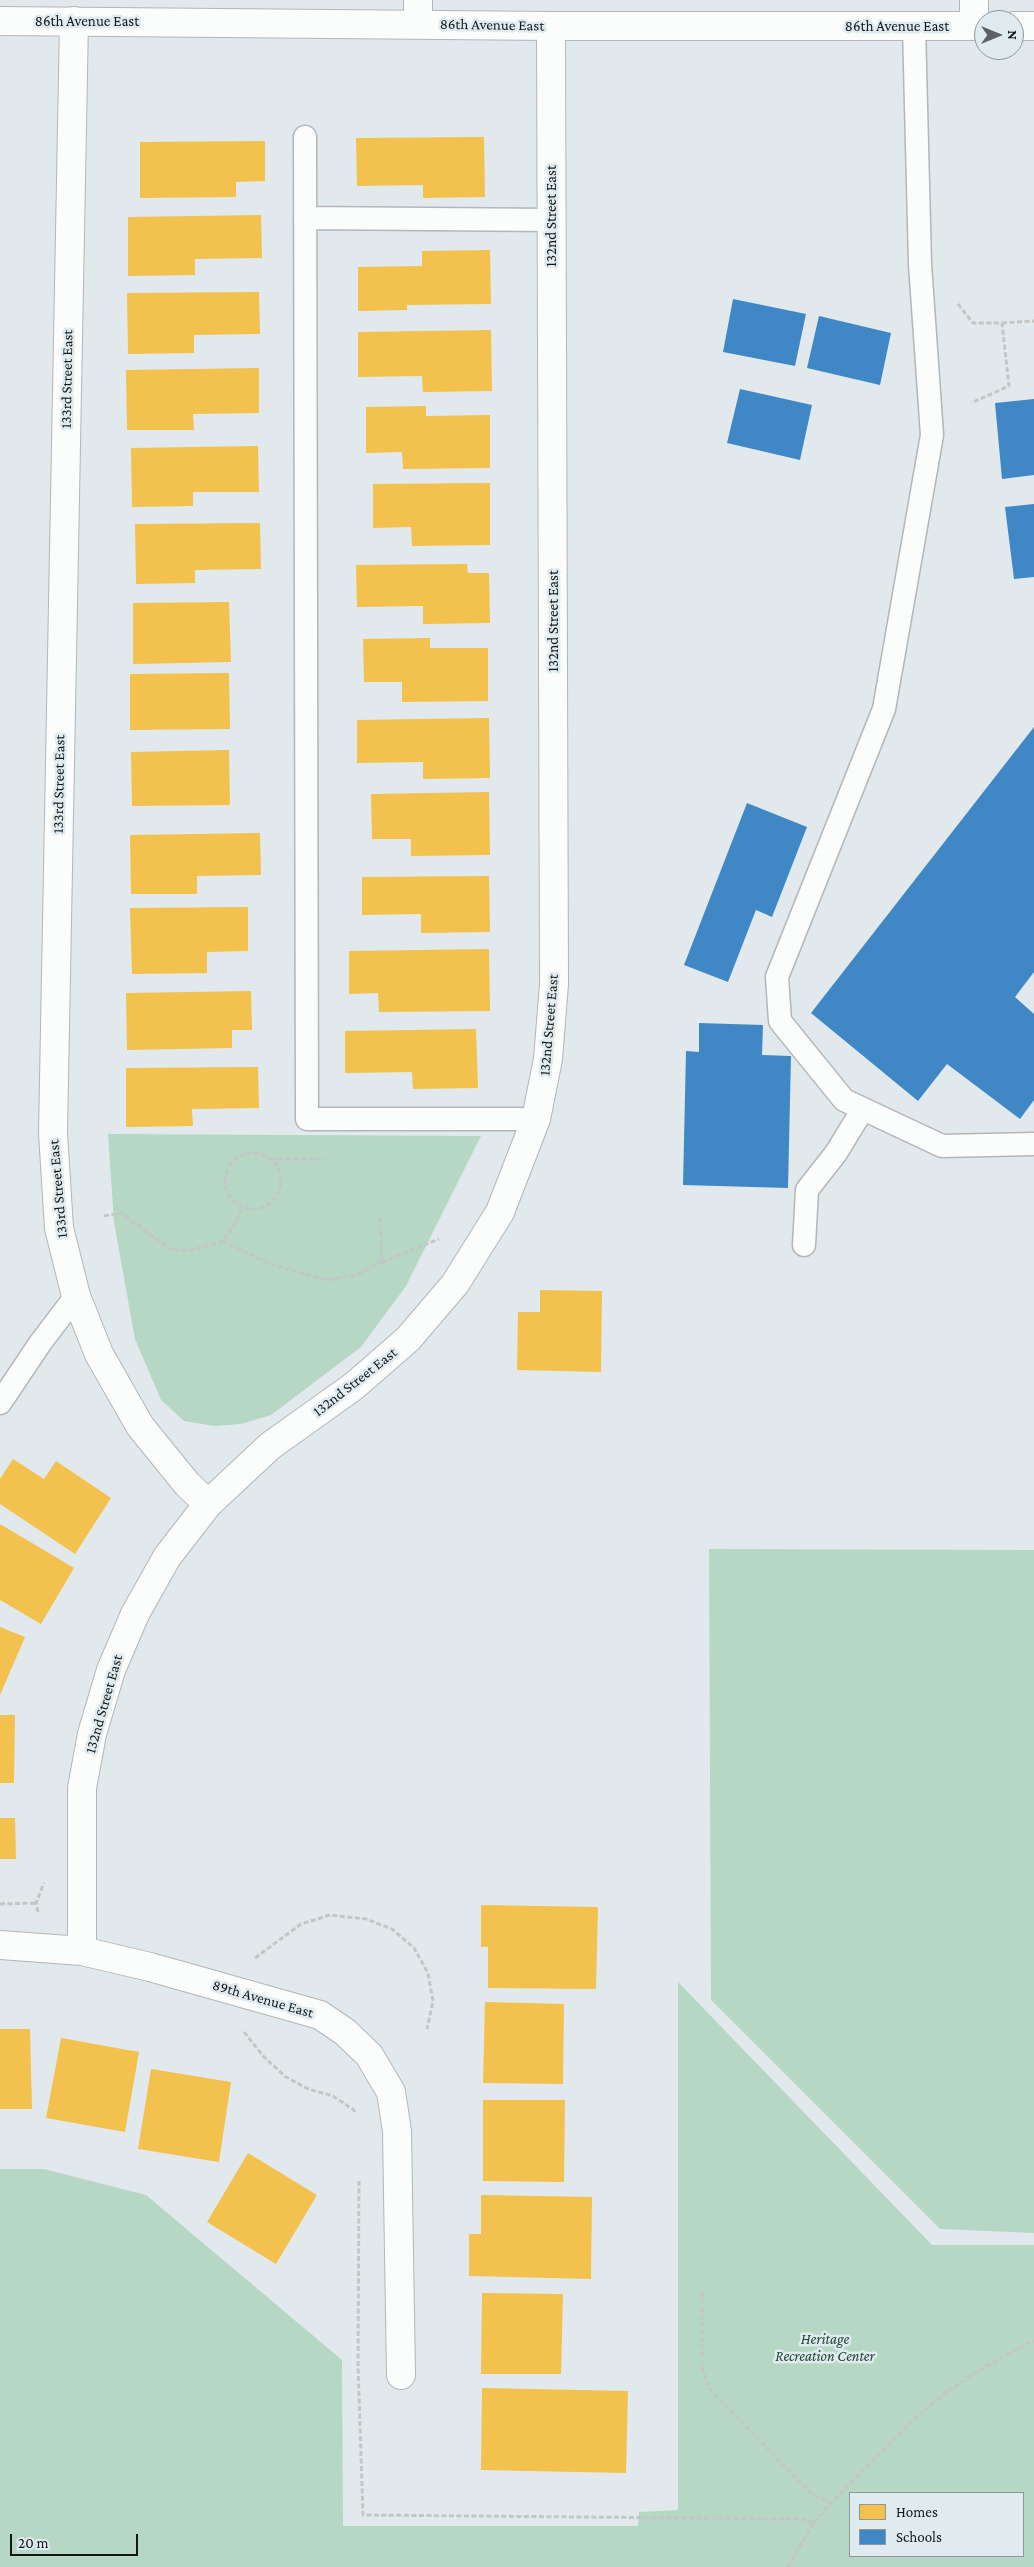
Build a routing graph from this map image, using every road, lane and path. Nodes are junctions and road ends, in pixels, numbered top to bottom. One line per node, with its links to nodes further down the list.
1 (418, 12): 4 (street, 86th Avenue East); 5 (street, 86th Avenue East)
2 (974, 17): 6 (street, 86th Avenue East)
3 (0, 21): 4 (street, 86th Avenue East)
4 (74, 21): 26 (street, 133rd Street East)
5 (550, 26): 6 (street, 86th Avenue East); 9 (street, 132nd Street East)
6 (914, 26): 14 (lane)
7 (305, 137): 8 (lane)
8 (305, 218): 9 (lane); 15 (lane)
9 (551, 220): 15 (street, 132nd Street East)
10 (954, 300): 12 (path)
11 (1034, 321): 12 (path)
12 (1002, 323): 13 (path)
13 (971, 403)
14 (863, 1109): 16 (lane); 24 (lane)
15 (536, 1118): 28 (street, 132nd Street East)
16 (1034, 1144)
17 (325, 1159): 18 (path)
18 (271, 1160): 19 (path); 19 (path)
19 (242, 1207): 23 (path)
20 (104, 1216): 23 (path)
21 (380, 1217): 25 (path)
22 (442, 1238): 25 (path)
23 (223, 1241): 25 (path)
24 (804, 1245)
25 (382, 1262)
26 (76, 1296): 27 (lane); 28 (street, 133rd Street East)
27 (0, 1403)
28 (208, 1504): 34 (street, 132nd Street East)
29 (44, 1879): 30 (path)
30 (36, 1903): 31 (path); 33 (path)
31 (0, 1904)
32 (0, 1945): 33 (street, 89th Avenue East)
33 (48, 1948): 34 (street, 89th Avenue East)
34 (82, 1951): 42 (street, 89th Avenue East)
35 (251, 1959): 37 (path)
36 (236, 2028): 38 (path)
37 (427, 2029)
38 (356, 2117)
39 (359, 2171): 44 (path)
40 (702, 2292): 43 (path)
41 (1034, 2340): 43 (path)
42 (401, 2375)
43 (831, 2503): 44 (path)
44 (814, 2523): 45 (path)
45 (788, 2567)

